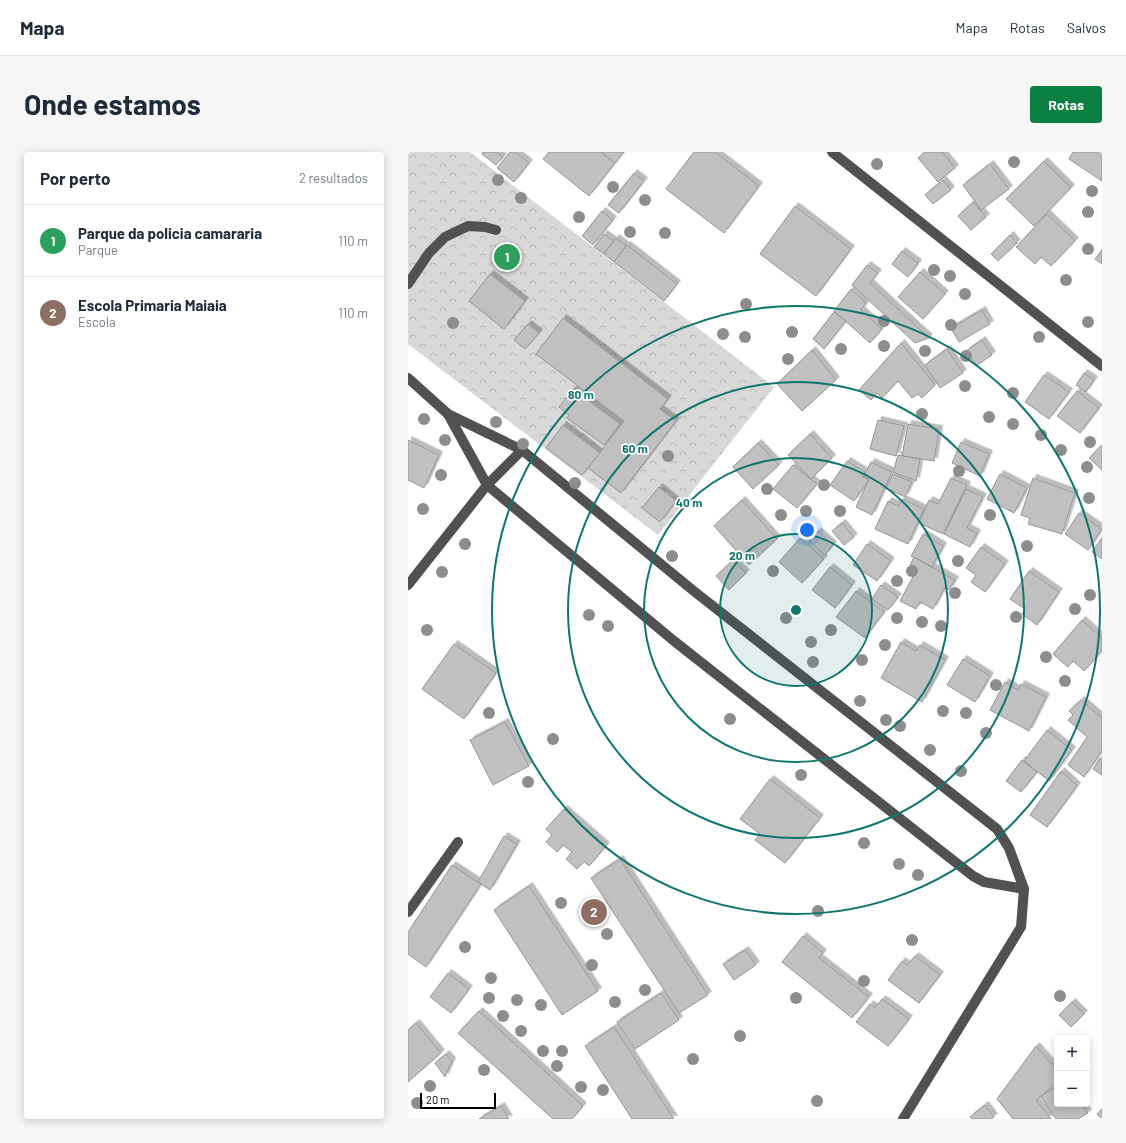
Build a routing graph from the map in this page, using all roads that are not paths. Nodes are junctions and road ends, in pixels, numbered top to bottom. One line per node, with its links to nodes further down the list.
1 (832, 152): 4 (street)
2 (496, 230): 3 (street)
3 (408, 284)
4 (1102, 366)
5 (408, 378): 6 (street)
6 (448, 414): 7 (street); 8 (street)
7 (522, 450): 8 (street); 11 (street)
8 (487, 485): 9 (street); 11 (street)
9 (408, 585)
10 (458, 842): 12 (street)
11 (1024, 888): 13 (street)
12 (408, 912)
13 (903, 1119)

